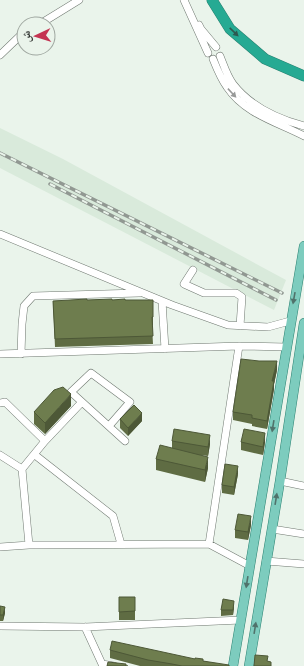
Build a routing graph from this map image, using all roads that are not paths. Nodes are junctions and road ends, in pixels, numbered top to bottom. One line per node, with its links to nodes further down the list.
1 (79, 0): 5 (street)
2 (184, 0): 8 (street)
3 (189, 0): 7 (street)
4 (212, 0): 12 (highway, one-way to 12)
5 (53, 16)
6 (16, 40): 9 (street)
7 (216, 47): 8 (street); 10 (street)
8 (208, 53): 11 (street)
9 (0, 55)
10 (220, 56): 11 (street); 13 (street)
11 (213, 59): 14 (street, one-way to 14)
12 (304, 76)
13 (304, 126)
14 (304, 136)
15 (0, 234): 18 (street)
16 (304, 246): 20 (main road, one-way to 20)
17 (193, 270): 22 (street)
18 (141, 293): 19 (street); 27 (street)
19 (162, 301): 22 (street); 25 (street)
20 (290, 321): 22 (street); 24 (main road)
21 (304, 323): 36 (main road)
22 (240, 326)
23 (239, 346): 24 (street); 25 (street); 41 (street)
24 (286, 347): 46 (main road, one-way to 46)
25 (165, 349): 27 (street)
26 (0, 354): 27 (street)
27 (21, 354)
28 (82, 402): 30 (street); 30 (street); 31 (street)
29 (0, 403): 31 (street)
30 (109, 426): 32 (street)
31 (45, 441): 34 (street)
32 (125, 441)
33 (0, 455): 35 (street)
34 (35, 455): 35 (street); 40 (street)
35 (22, 469): 42 (street)
36 (280, 481): 37 (street); 38 (main road, one-way to 36)
37 (304, 486)
38 (272, 529): 39 (street); 44 (main road)
39 (304, 534)
40 (121, 544): 41 (street); 42 (street)
41 (209, 544): 46 (street)
42 (29, 545): 43 (street)
43 (0, 547)
44 (266, 561): 45 (street); 52 (main road, one-way to 44)
45 (304, 564)
46 (250, 566): 47 (main road, one-way to 47)
47 (241, 620): 49 (street); 51 (main road)
48 (0, 626): 49 (street)
49 (85, 626): 50 (street)
50 (114, 666)
51 (233, 666)
52 (249, 666)

